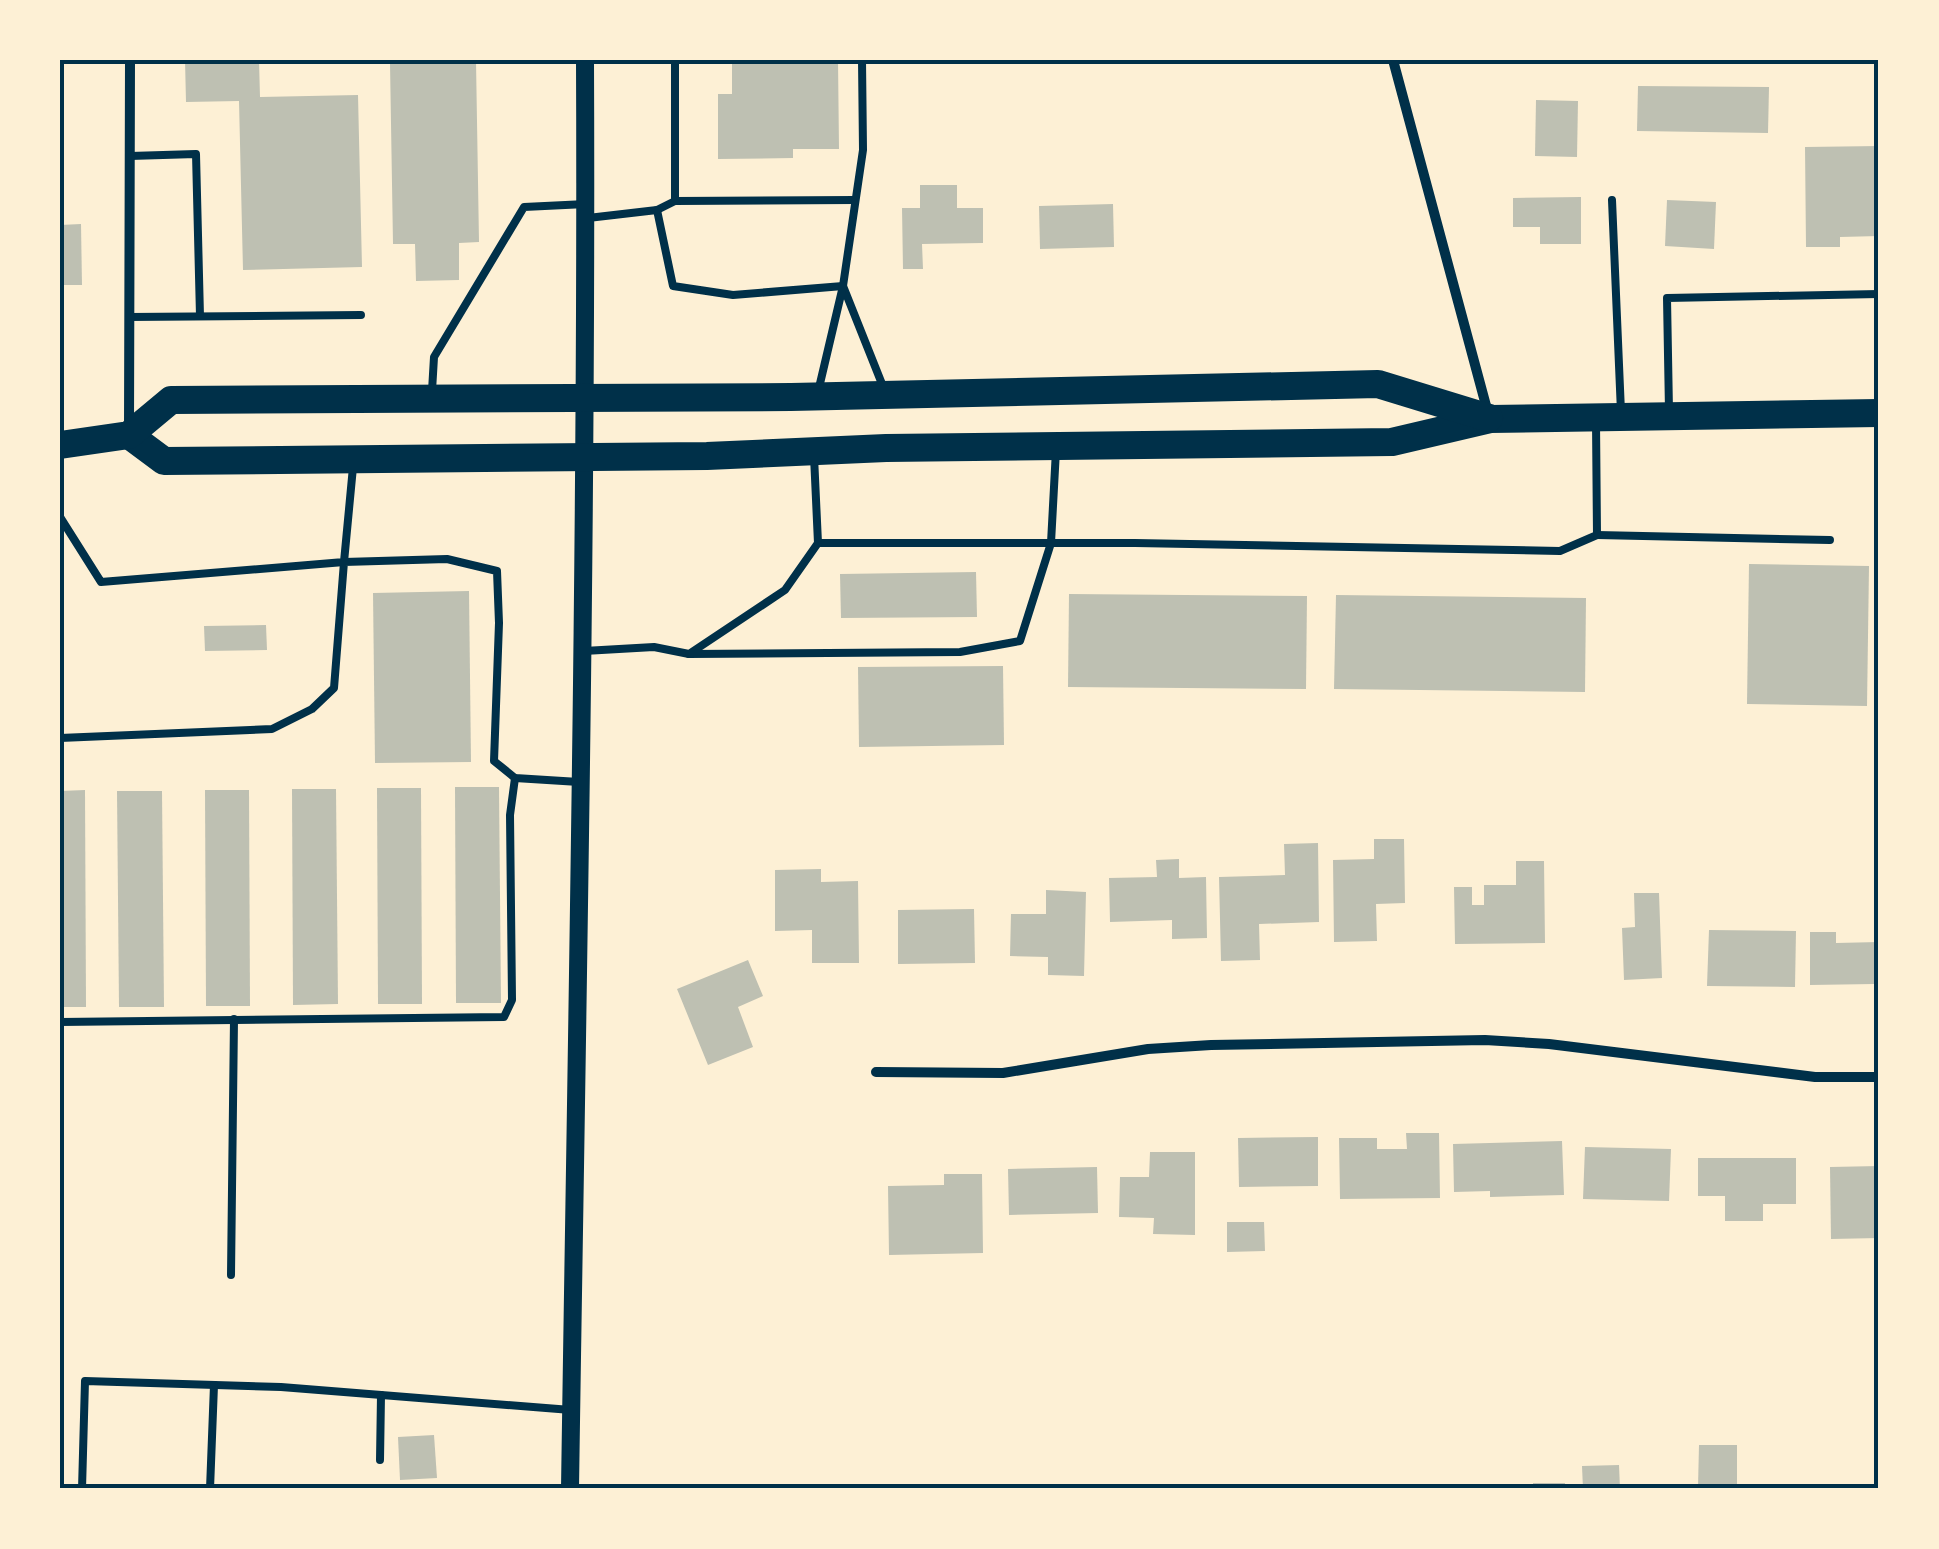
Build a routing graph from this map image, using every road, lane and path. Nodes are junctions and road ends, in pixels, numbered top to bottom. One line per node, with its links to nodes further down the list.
1 (130, 60): 6 (street)
2 (585, 60): 11 (street)
3 (674, 60): 9 (lane)
4 (862, 60): 7 (lane)
5 (1393, 60): 24 (street)
6 (130, 156): 15 (lane); 16 (street)
7 (854, 200): 9 (lane); 12 (lane)
8 (1612, 200): 23 (lane)
9 (674, 201): 10 (lane)
10 (656, 210): 11 (lane); 12 (lane)
11 (586, 211): 18 (street); 20 (lane)
12 (843, 286): 17 (lane); 19 (lane)
13 (1879, 294): 22 (lane)
14 (361, 315): 15 (lane)
15 (200, 316): 16 (lane)
16 (129, 317): 25 (street)
17 (885, 393): 19 (highway); 24 (highway)
18 (585, 396): 19 (highway); 20 (highway); 29 (street)
19 (817, 396)
20 (432, 399): 25 (highway)
21 (1879, 413): 22 (highway)
22 (1670, 416): 23 (highway)
23 (1608, 417): 24 (highway); 32 (lane)
24 (1490, 419): 27 (highway)
25 (129, 435): 26 (highway); 30 (highway)
26 (60, 445)
27 (1056, 446): 28 (highway); 35 (lane)
28 (814, 452): 29 (highway); 34 (lane)
29 (585, 456): 30 (highway); 37 (street)
30 (354, 459): 36 (lane)
31 (60, 518): 36 (lane)
32 (1597, 535): 33 (lane); 35 (lane)
33 (1830, 540)
34 (818, 543): 35 (lane); 38 (lane)
35 (1052, 543): 38 (lane)
36 (344, 562): 39 (lane); 40 (lane)
37 (584, 651): 38 (lane); 41 (street)
38 (690, 654)
39 (60, 738)
40 (515, 778): 41 (lane); 42 (lane)
41 (579, 782): 49 (street)
42 (234, 1019): 43 (lane); 46 (lane)
43 (60, 1022)
44 (876, 1072): 45 (street)
45 (1879, 1077)
46 (231, 1275)
47 (214, 1385): 48 (lane); 51 (lane); 52 (lane)
48 (381, 1395): 49 (lane); 50 (lane)
49 (571, 1410): 53 (street)
50 (380, 1460)
51 (82, 1489)
52 (210, 1489)
53 (570, 1489)

